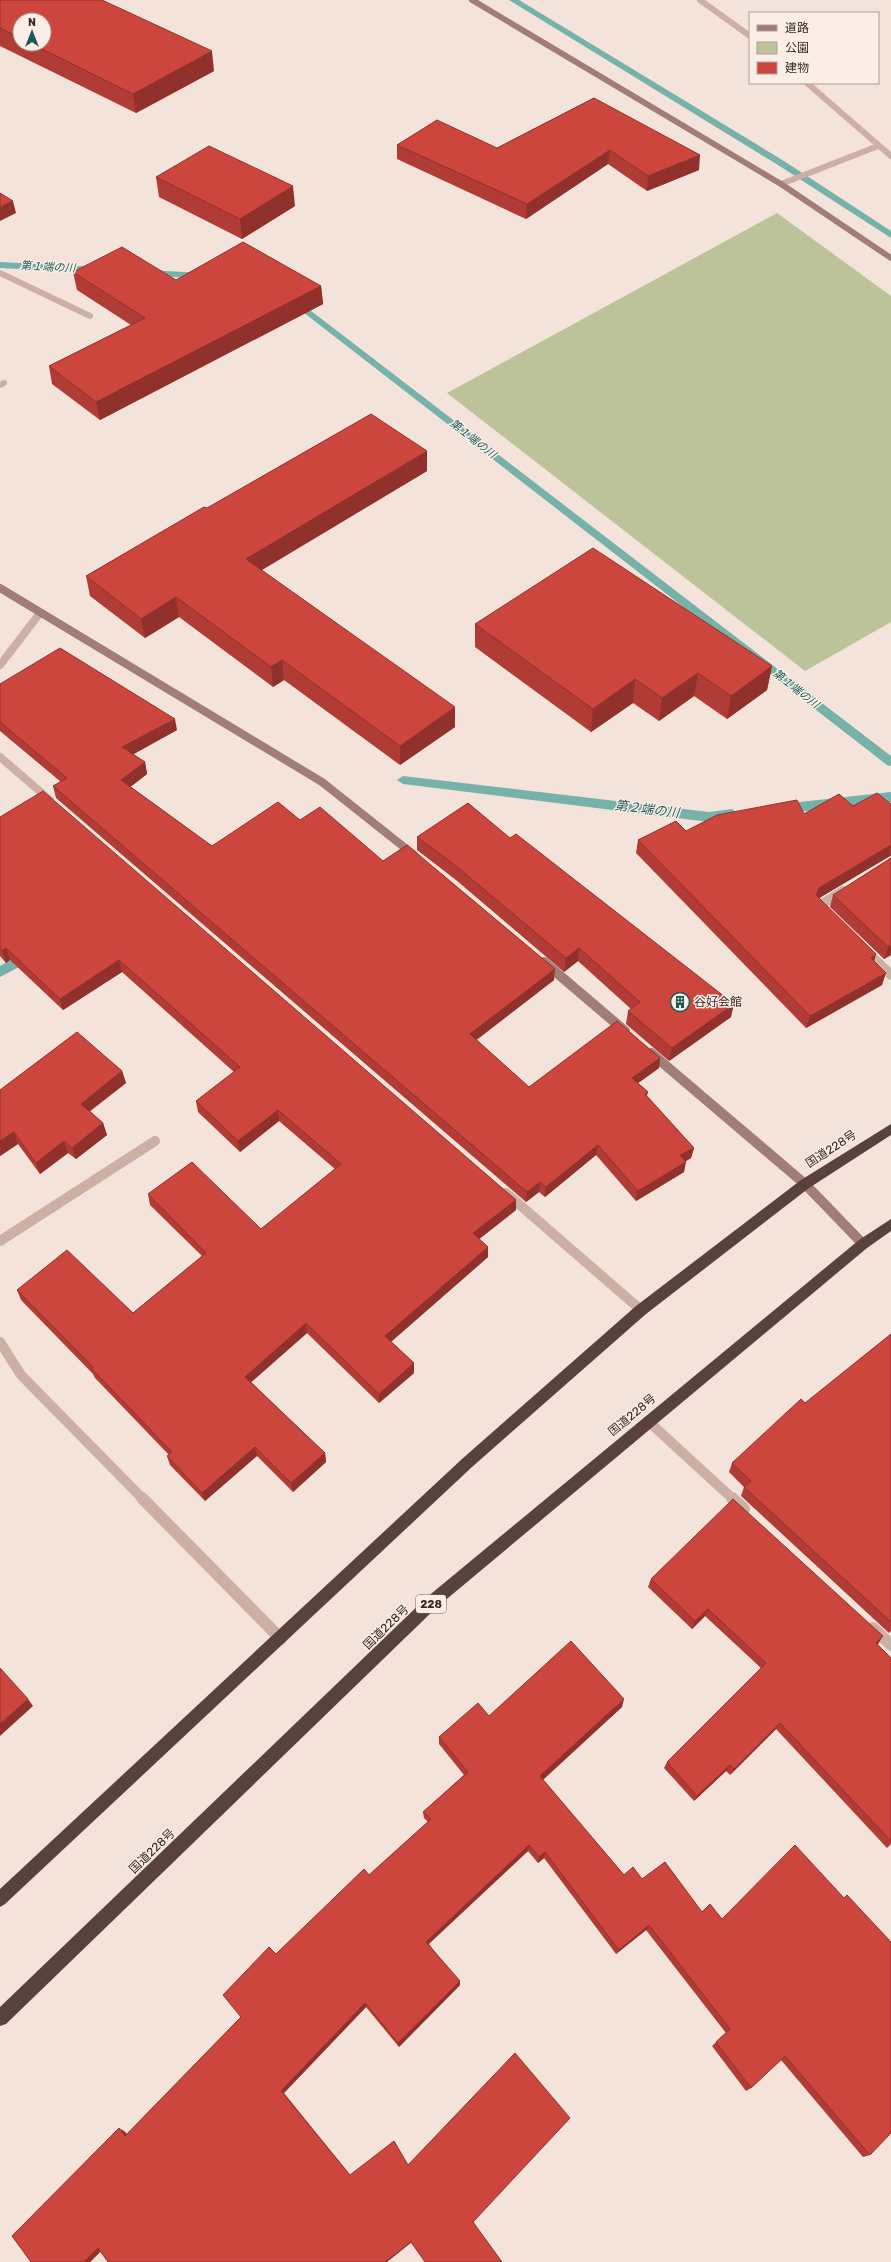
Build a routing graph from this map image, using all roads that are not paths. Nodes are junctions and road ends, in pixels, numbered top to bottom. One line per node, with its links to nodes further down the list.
1 (472, 0): 7 (street)
2 (700, 0): 3 (street)
3 (749, 35)
4 (808, 84): 5 (street)
5 (878, 146): 6 (street); 7 (street)
6 (891, 156)
7 (781, 184): 8 (street)
8 (891, 258)
9 (0, 273): 10 (street)
10 (90, 316)
11 (0, 588): 12 (street)
12 (40, 613): 13 (street); 16 (street)
13 (0, 665)
14 (0, 758): 15 (street)
15 (60, 810)
16 (421, 861)
17 (852, 886): 18 (street)
18 (830, 916)
19 (858, 943): 21 (street)
20 (538, 957): 25 (street)
21 (891, 975)
22 (891, 1129): 25 (highway, 国道228号)
23 (155, 1141): 27 (street)
24 (496, 1184): 29 (street)
25 (805, 1184): 28 (street); 29 (highway, 国道228号)
26 (891, 1224): 28 (highway, 国道228号 / 228)
27 (0, 1241)
28 (863, 1244): 31 (highway, 国道228号 / 228)
29 (641, 1310): 34 (highway, 国道228号)
30 (0, 1342): 34 (street)
31 (648, 1421): 32 (street); 37 (highway, 国道228号 / 228)
32 (752, 1517)
33 (862, 1618): 35 (street)
34 (281, 1639): 36 (highway, 国道228号)
35 (891, 1645)
36 (0, 1899)
37 (0, 2018)

